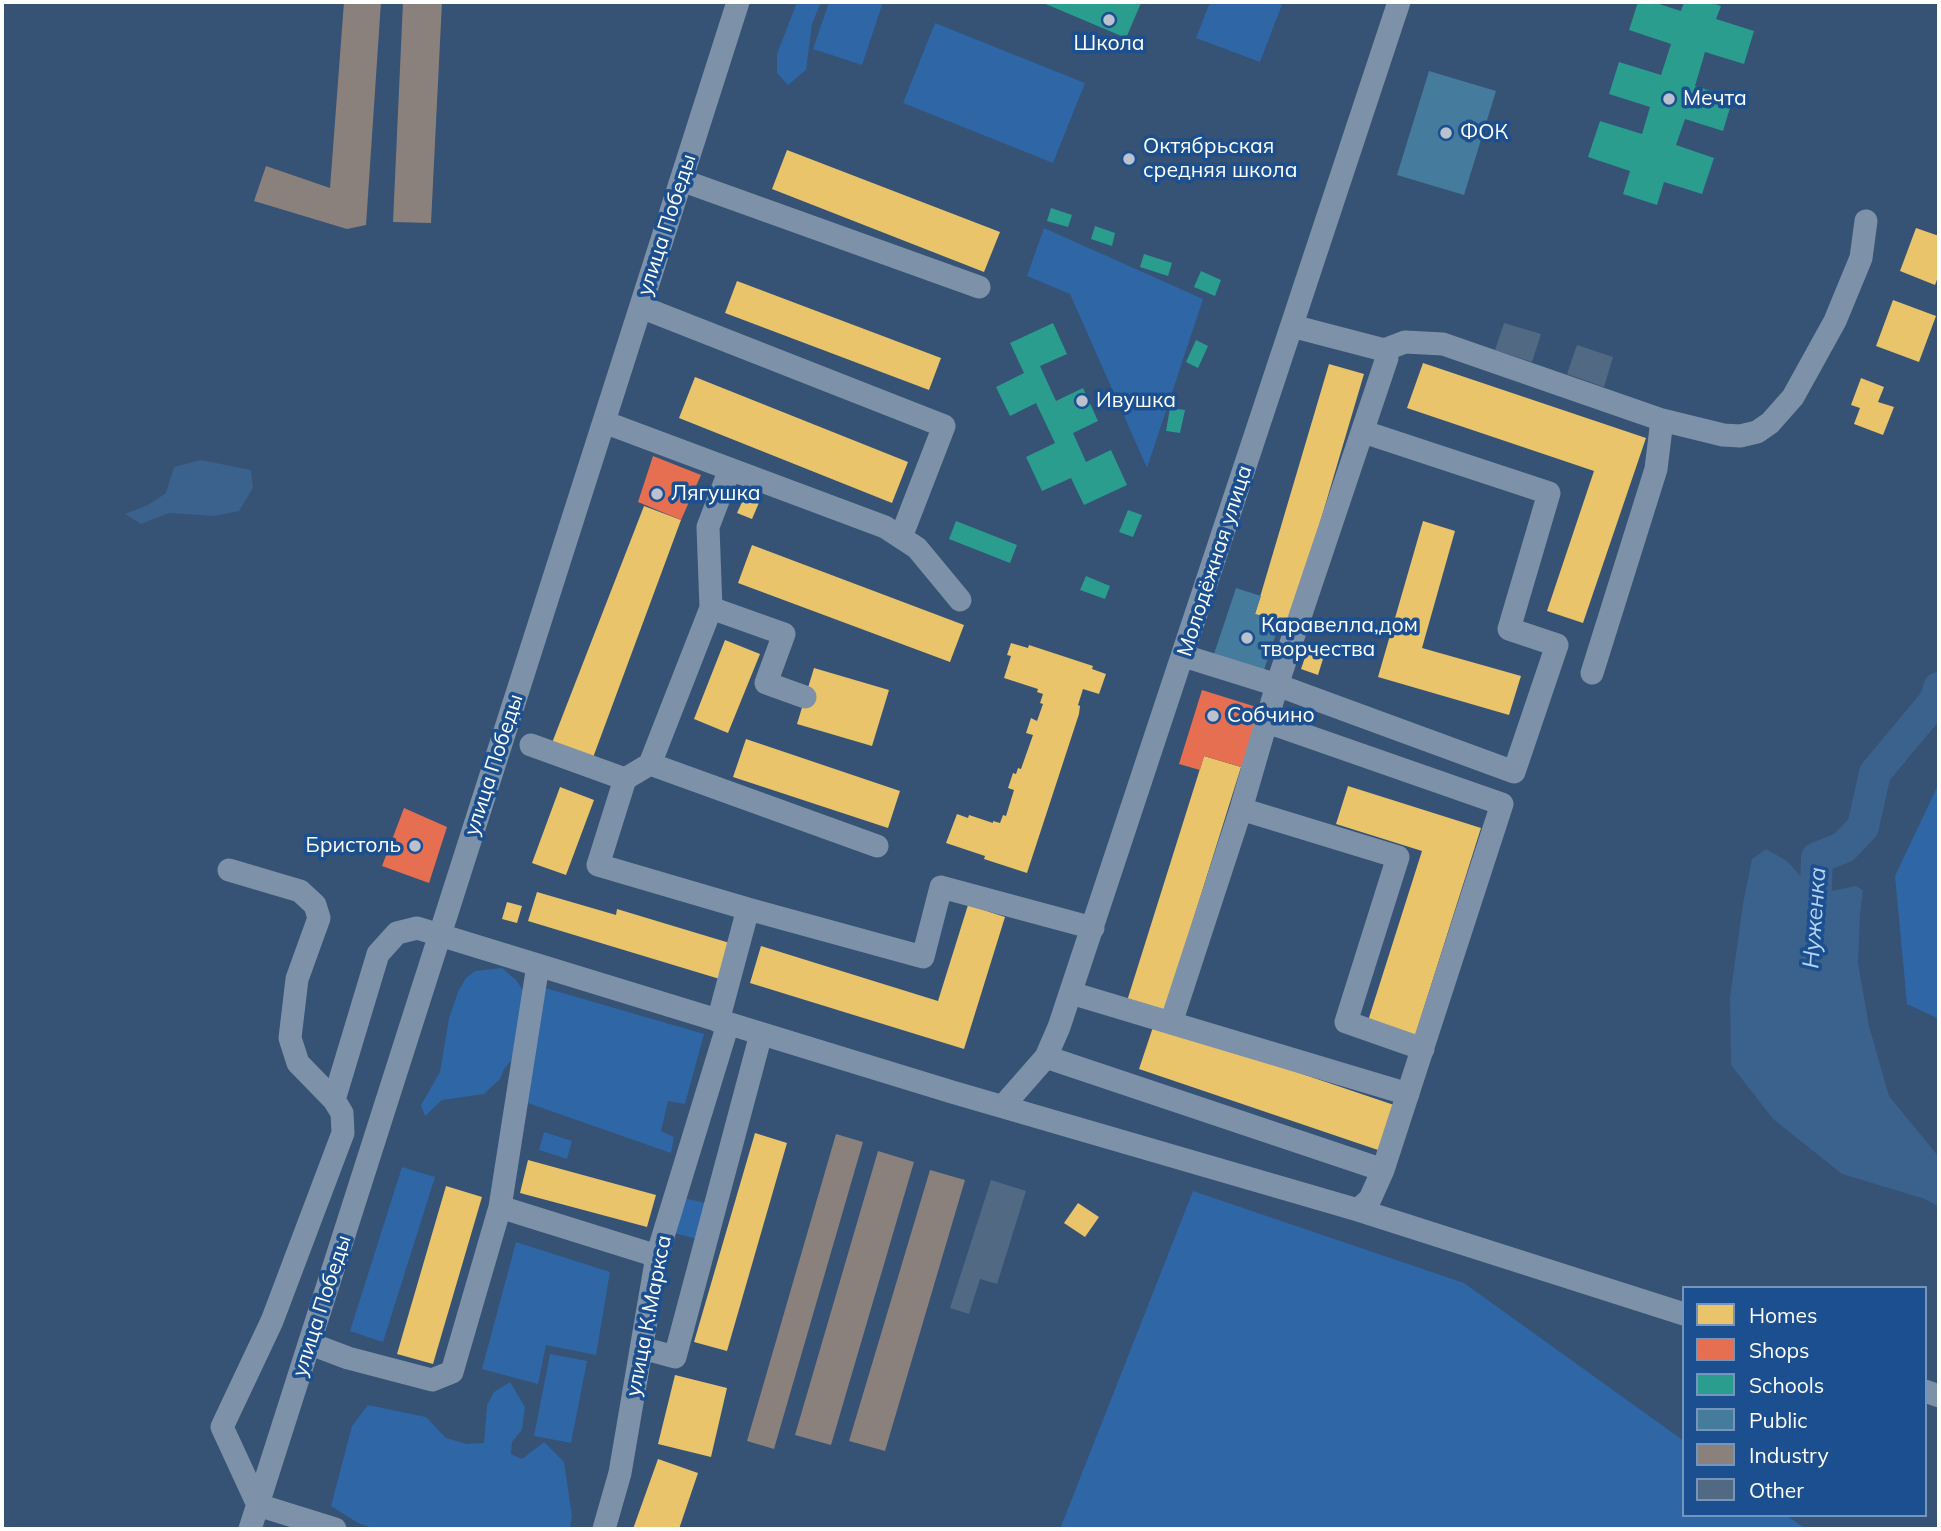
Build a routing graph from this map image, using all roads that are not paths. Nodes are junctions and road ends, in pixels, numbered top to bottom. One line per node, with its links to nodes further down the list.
1 (738, 2): 3 (street, улица Победы)
2 (1399, 2): 7 (street, Молодёжная улица)
3 (681, 180): 5 (street); 6 (street, улица Победы)
4 (1866, 221): 9 (street)
5 (979, 287)
6 (640, 307): 10 (street, улица Победы); 13 (street)
7 (1292, 326): 8 (street); 16 (street, Молодёжная улица)
8 (1384, 350): 9 (street); 11 (street)
9 (1662, 420): 17 (street)
10 (604, 422): 12 (street); 29 (street, улица Победы)
11 (1364, 432): 18 (street); 18 (street)
12 (730, 469): 13 (street); 15 (street)
13 (901, 537): 14 (street)
14 (960, 600)
15 (711, 608): 19 (street); 22 (street)
16 (1184, 656): 18 (street); 28 (street, Молодёжная улица)
17 (1592, 673)
18 (1277, 685): 20 (street)
19 (805, 697)
20 (1266, 722): 24 (street); 35 (street)
21 (531, 745): 23 (street)
22 (650, 764): 23 (street); 25 (street)
23 (625, 779): 27 (street)
24 (1241, 809): 33 (street); 35 (street)
25 (877, 846)
26 (229, 870): 38 (street)
27 (748, 909): 28 (street); 32 (street, улица К.Маркса)
28 (1093, 928): 31 (street, Молодёжная улица)
29 (440, 935): 30 (street); 38 (street); 45 (street, улица Победы)
30 (538, 965): 32 (street); 41 (street)
31 (1071, 993): 33 (street); 36 (street, Молодёжная улица)
32 (723, 1023): 34 (street); 43 (street, улица К.Маркса)
33 (1171, 1023): 37 (street)
34 (761, 1034): 39 (street); 46 (street)
35 (1423, 1049): 37 (street)
36 (1046, 1057): 39 (street, Молодёжная улица); 40 (street)
37 (1408, 1094): 40 (street)
38 (334, 1100): 47 (street)
39 (1003, 1106): 42 (street)
40 (1383, 1170): 42 (street)
41 (500, 1207): 43 (street); 45 (street)
42 (1358, 1210): 44 (street)
43 (657, 1256): 46 (street, улица К.Маркса)
44 (1682, 1313)
45 (311, 1344): 47 (street, улица Победы)
46 (642, 1348): 50 (street, улица К.Маркса)
47 (258, 1505): 48 (street, улица Победы); 49 (street)
48 (250, 1529)
49 (335, 1529)
50 (604, 1529)

